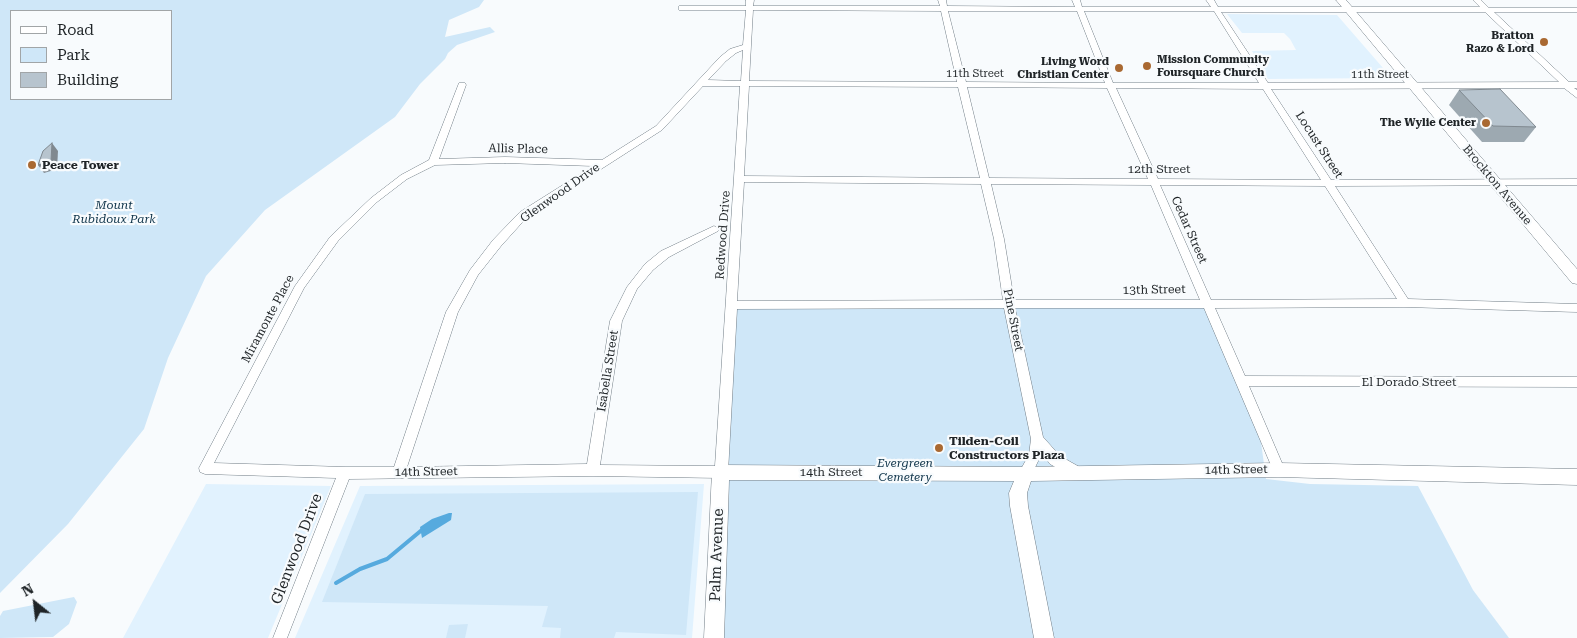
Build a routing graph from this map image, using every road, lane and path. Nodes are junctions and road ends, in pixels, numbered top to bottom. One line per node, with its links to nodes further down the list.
1 (1210, 0): 8 (street, Locust Street)
2 (1477, 0): 9 (street)
3 (749, 4): 4 (street); 7 (street); 11 (street, Redwood Drive)
4 (943, 4): 5 (street); 15 (street, Pine Street)
5 (1078, 4): 8 (street); 16 (street, Cedar Street)
6 (1344, 4): 8 (street); 9 (street); 20 (street, Brockton Avenue)
7 (682, 8)
8 (1217, 9): 19 (street, Locust Street)
9 (1487, 10): 10 (street); 17 (street)
10 (1577, 10)
11 (748, 46): 12 (street, Glenwood Drive); 13 (street, Redwood Drive)
12 (703, 83): 13 (street, 11th Street); 23 (street, Glenwood Drive)
13 (744, 84): 15 (street, 11th Street); 24 (street, Redwood Drive)
14 (462, 85): 22 (street)
15 (963, 85): 16 (street, 11th Street); 25 (street, Pine Street)
16 (1110, 85): 19 (street, 11th Street); 26 (street, Cedar Street)
17 (1567, 85): 18 (street, 11th Street); 20 (street, 11th Street); 21 (street)
18 (1577, 85)
19 (1267, 86): 20 (street, 11th Street); 29 (street, Locust Street)
20 (1414, 86): 27 (street, Brockton Avenue)
21 (1577, 95)
22 (433, 162): 23 (street, Allis Place); 40 (street, Miramonte Place)
23 (602, 163): 43 (street, Glenwood Drive)
24 (740, 179): 25 (street, 12th Street); 34 (street, Redwood Drive)
25 (986, 181): 26 (street, 12th Street); 35 (street, Pine Street)
26 (1154, 181): 29 (street, 12th Street); 32 (street, Cedar Street)
27 (1494, 181): 28 (street, 12th Street); 29 (street, 12th Street); 31 (street, Brockton Avenue)
28 (1577, 182)
29 (1329, 183): 33 (street, Locust Street)
30 (714, 229): 41 (street, Isabella Street)
31 (1577, 278)
32 (1208, 303): 33 (street, 13th Street); 35 (street, 13th Street); 37 (street, Cedar Street)
33 (1405, 303): 36 (street, 13th Street)
34 (730, 305): 35 (street, 13th Street); 44 (street, Redwood Drive)
35 (1009, 306): 39 (street, Pine Street)
36 (1577, 308)
37 (1242, 381): 38 (street, El Dorado Street); 42 (street, Cedar Street)
38 (1577, 382)
39 (1037, 439): 46 (street); 47 (street, Pine Street)
40 (205, 468): 45 (street, 14th Street)
41 (593, 470): 43 (street, 14th Street); 44 (street, 14th Street)
42 (1279, 470): 46 (street, 14th Street); 48 (street, 14th Street)
43 (398, 472): 45 (street, 14th Street)
44 (721, 472): 47 (street, 14th Street); 50 (street, Palm Avenue)
45 (345, 473): 49 (street, Glenwood Drive)
46 (1080, 473): 47 (street, 14th Street)
47 (1025, 474): 51 (street, Pine Street)
48 (1577, 476)
49 (280, 638)
50 (714, 638)
51 (1044, 638)

